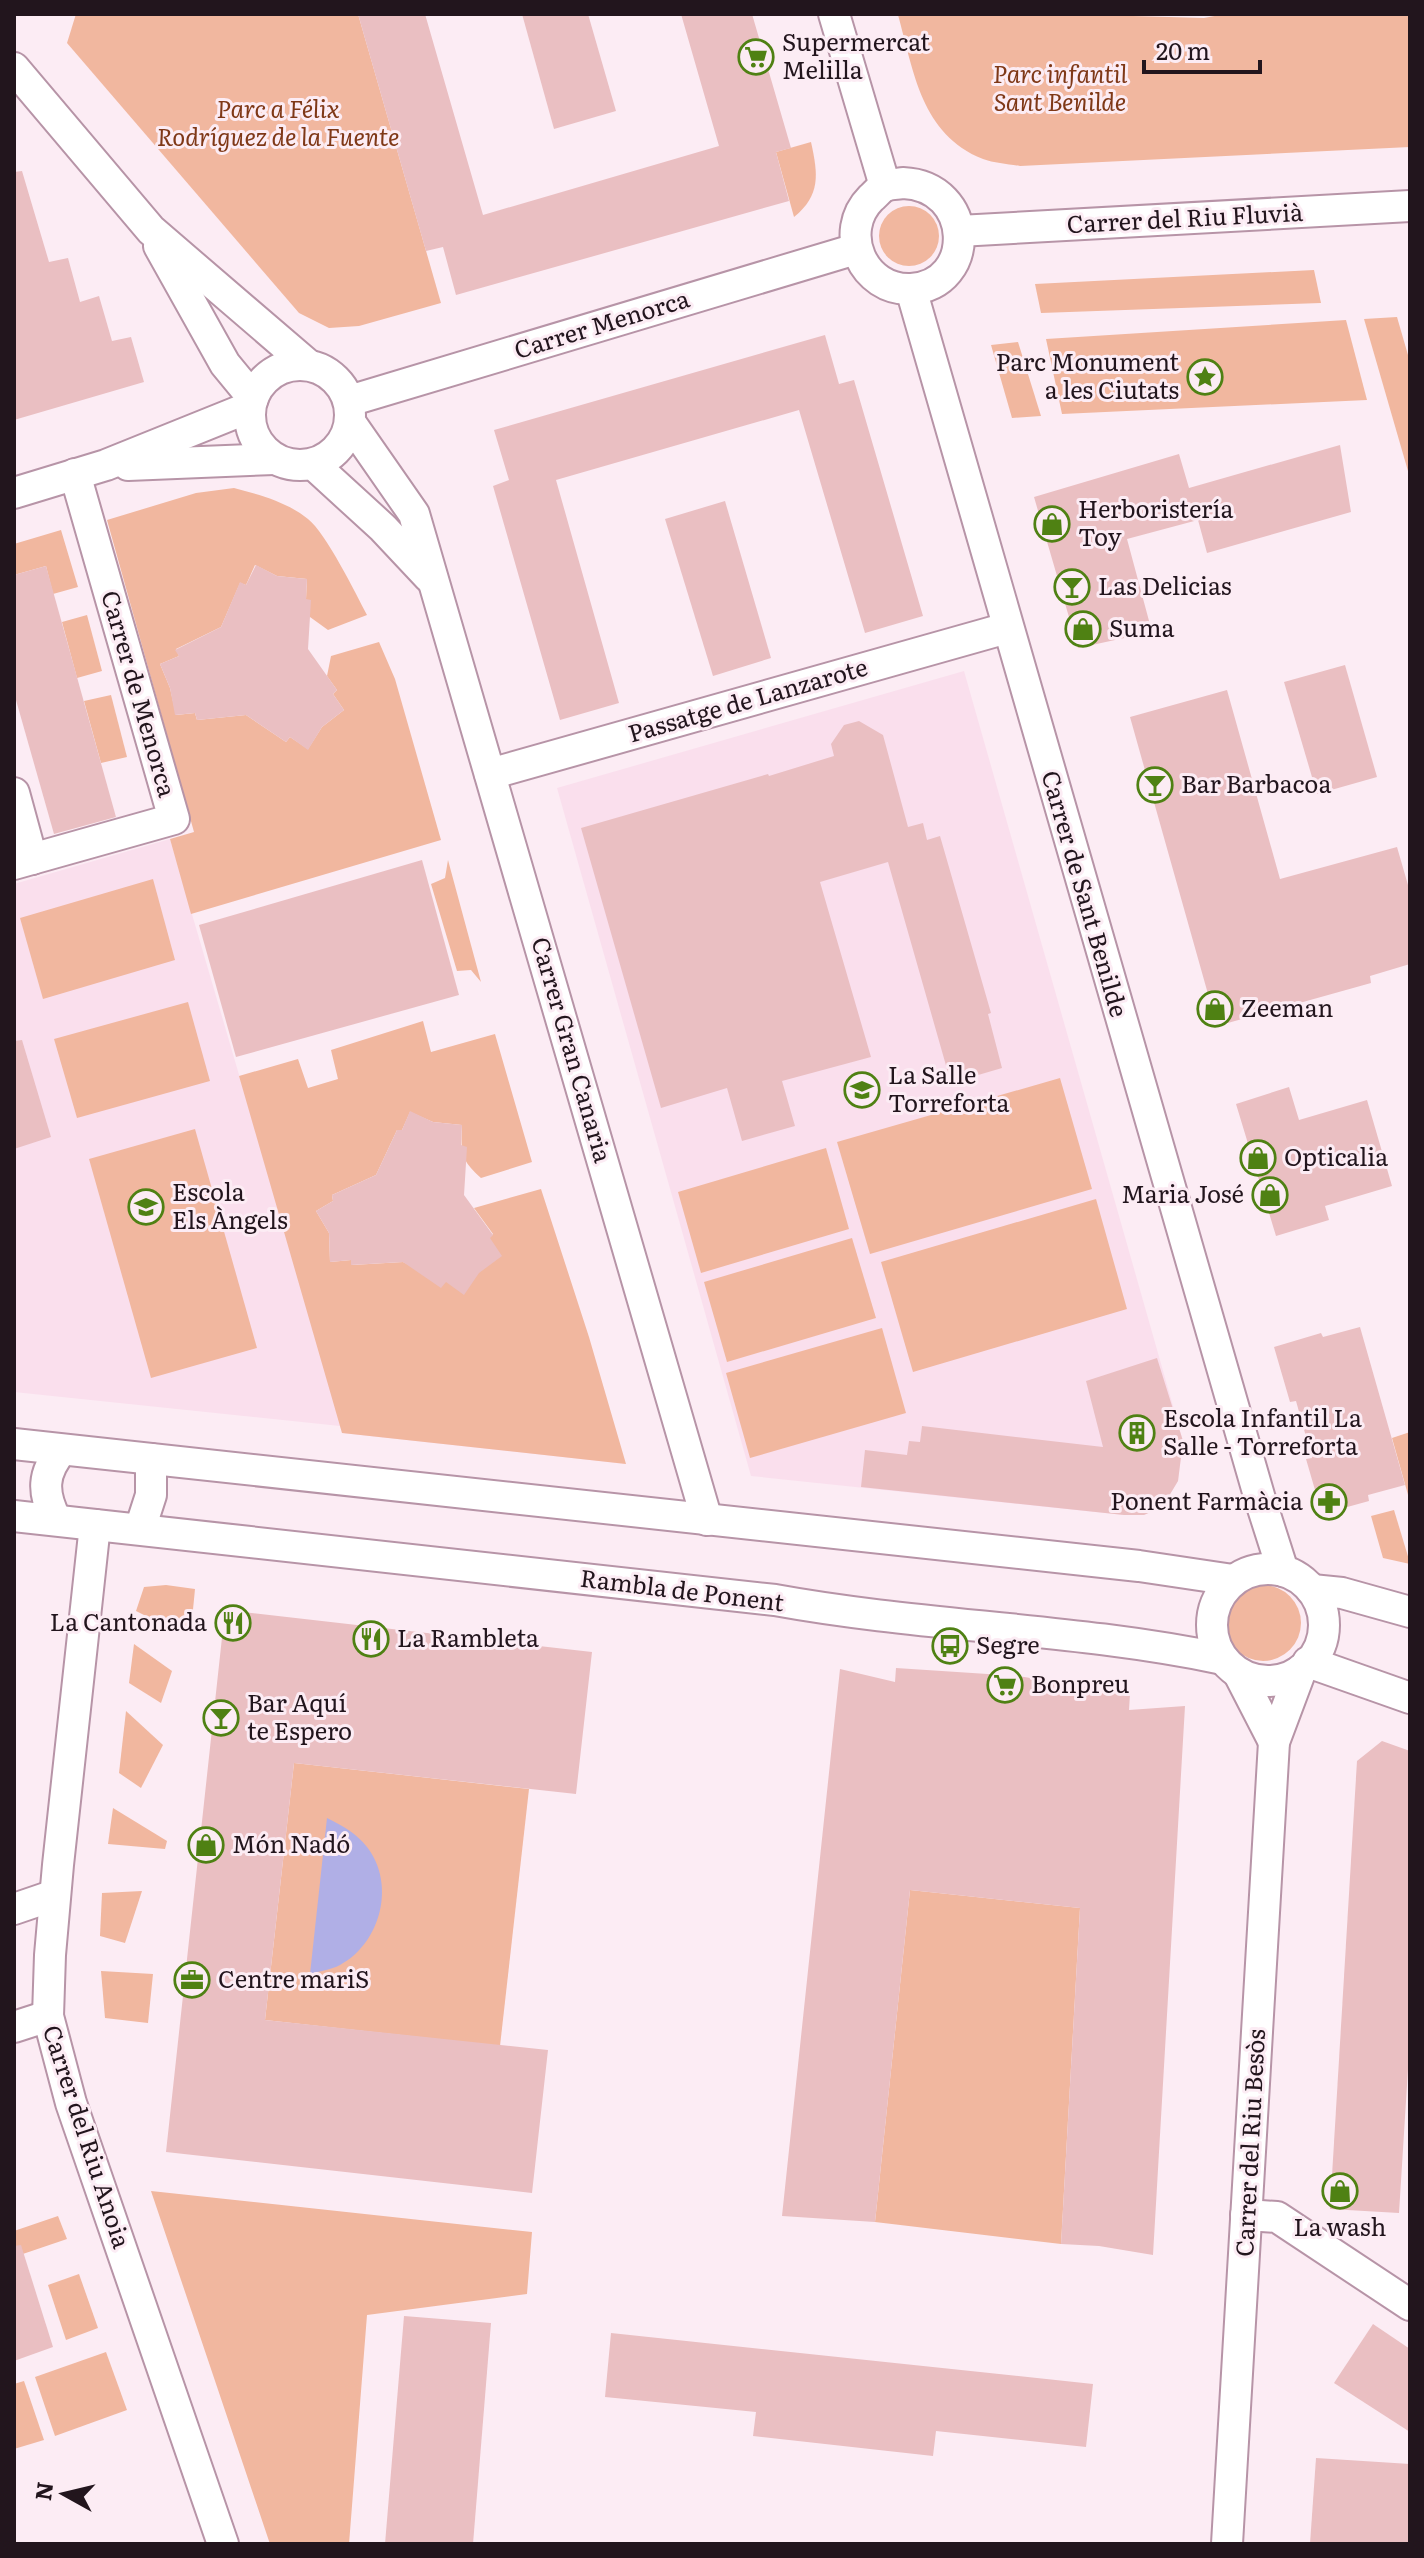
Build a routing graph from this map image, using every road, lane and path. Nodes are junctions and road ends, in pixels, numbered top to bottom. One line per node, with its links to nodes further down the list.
1 (834, 14): 3 (street)
2 (14, 68): 5 (street)
3 (885, 186): 6 (street); 7 (street)
4 (1410, 206): 6 (street, Carrer del Riu Fluvià)
5 (151, 230): 9 (street); 10 (street)
6 (959, 231): 8 (street)
7 (856, 249): 8 (street); 11 (street, Carrer Menorca)
8 (911, 289): 18 (street, Carrer de Sant Benilde)
9 (307, 364): 10 (street); 11 (street)
10 (251, 402): 12 (street); 14 (street)
11 (350, 411): 13 (street); 17 (street, Carrer Gran Canaria)
12 (274, 459): 13 (street); 14 (street)
13 (313, 464): 17 (street, Carrer Gran Canaria)
14 (106, 465): 15 (street)
15 (75, 474): 16 (street); 21 (street, Carrer de Menorca)
16 (14, 493)
17 (433, 581): 19 (street, Carrer Gran Canaria)
18 (1007, 628): 19 (street, Passatge de Lanzarote); 25 (street, Carrer de Sant Benilde)
19 (490, 774): 28 (street, Carrer Gran Canaria)
20 (14, 793): 21 (street, Carrer de Menorca)
21 (23, 862)
22 (14, 1444): 23 (street)
23 (62, 1450): 24 (street); 27 (street)
24 (151, 1459): 28 (street); 30 (street)
25 (1260, 1499): 31 (street, Carrer de Sant Benilde); 32 (street, Carrer de Sant Benilde)
26 (14, 1516): 27 (street, Rambla de Ponent)
27 (56, 1520): 29 (street, Rambla de Ponent)
28 (707, 1520): 32 (street)
29 (95, 1525): 30 (street, Rambla de Ponent); 39 (street, Carrer del Riu Anoia)
30 (140, 1529): 36 (street, Rambla de Ponent)
31 (1283, 1571): 32 (street); 33 (street)
32 (1243, 1575): 36 (street)
33 (1312, 1590): 34 (street); 35 (street)
34 (1410, 1612)
35 (1305, 1666): 36 (street); 37 (street); 38 (street, Carrer del Riu Besòs)
36 (1231, 1667): 38 (street)
37 (1410, 1698)
38 (1274, 1742): 43 (street, Carrer del Riu Besòs)
39 (55, 1895): 40 (street); 41 (street, Carrer del Riu Anoia)
40 (14, 1909)
41 (48, 2016): 42 (street); 45 (street, Carrer del Riu Anoia)
42 (14, 2027)
43 (1246, 2215): 44 (street); 46 (street, Carrer del Riu Besòs)
44 (1410, 2305)
45 (223, 2544)
46 (1227, 2544)

